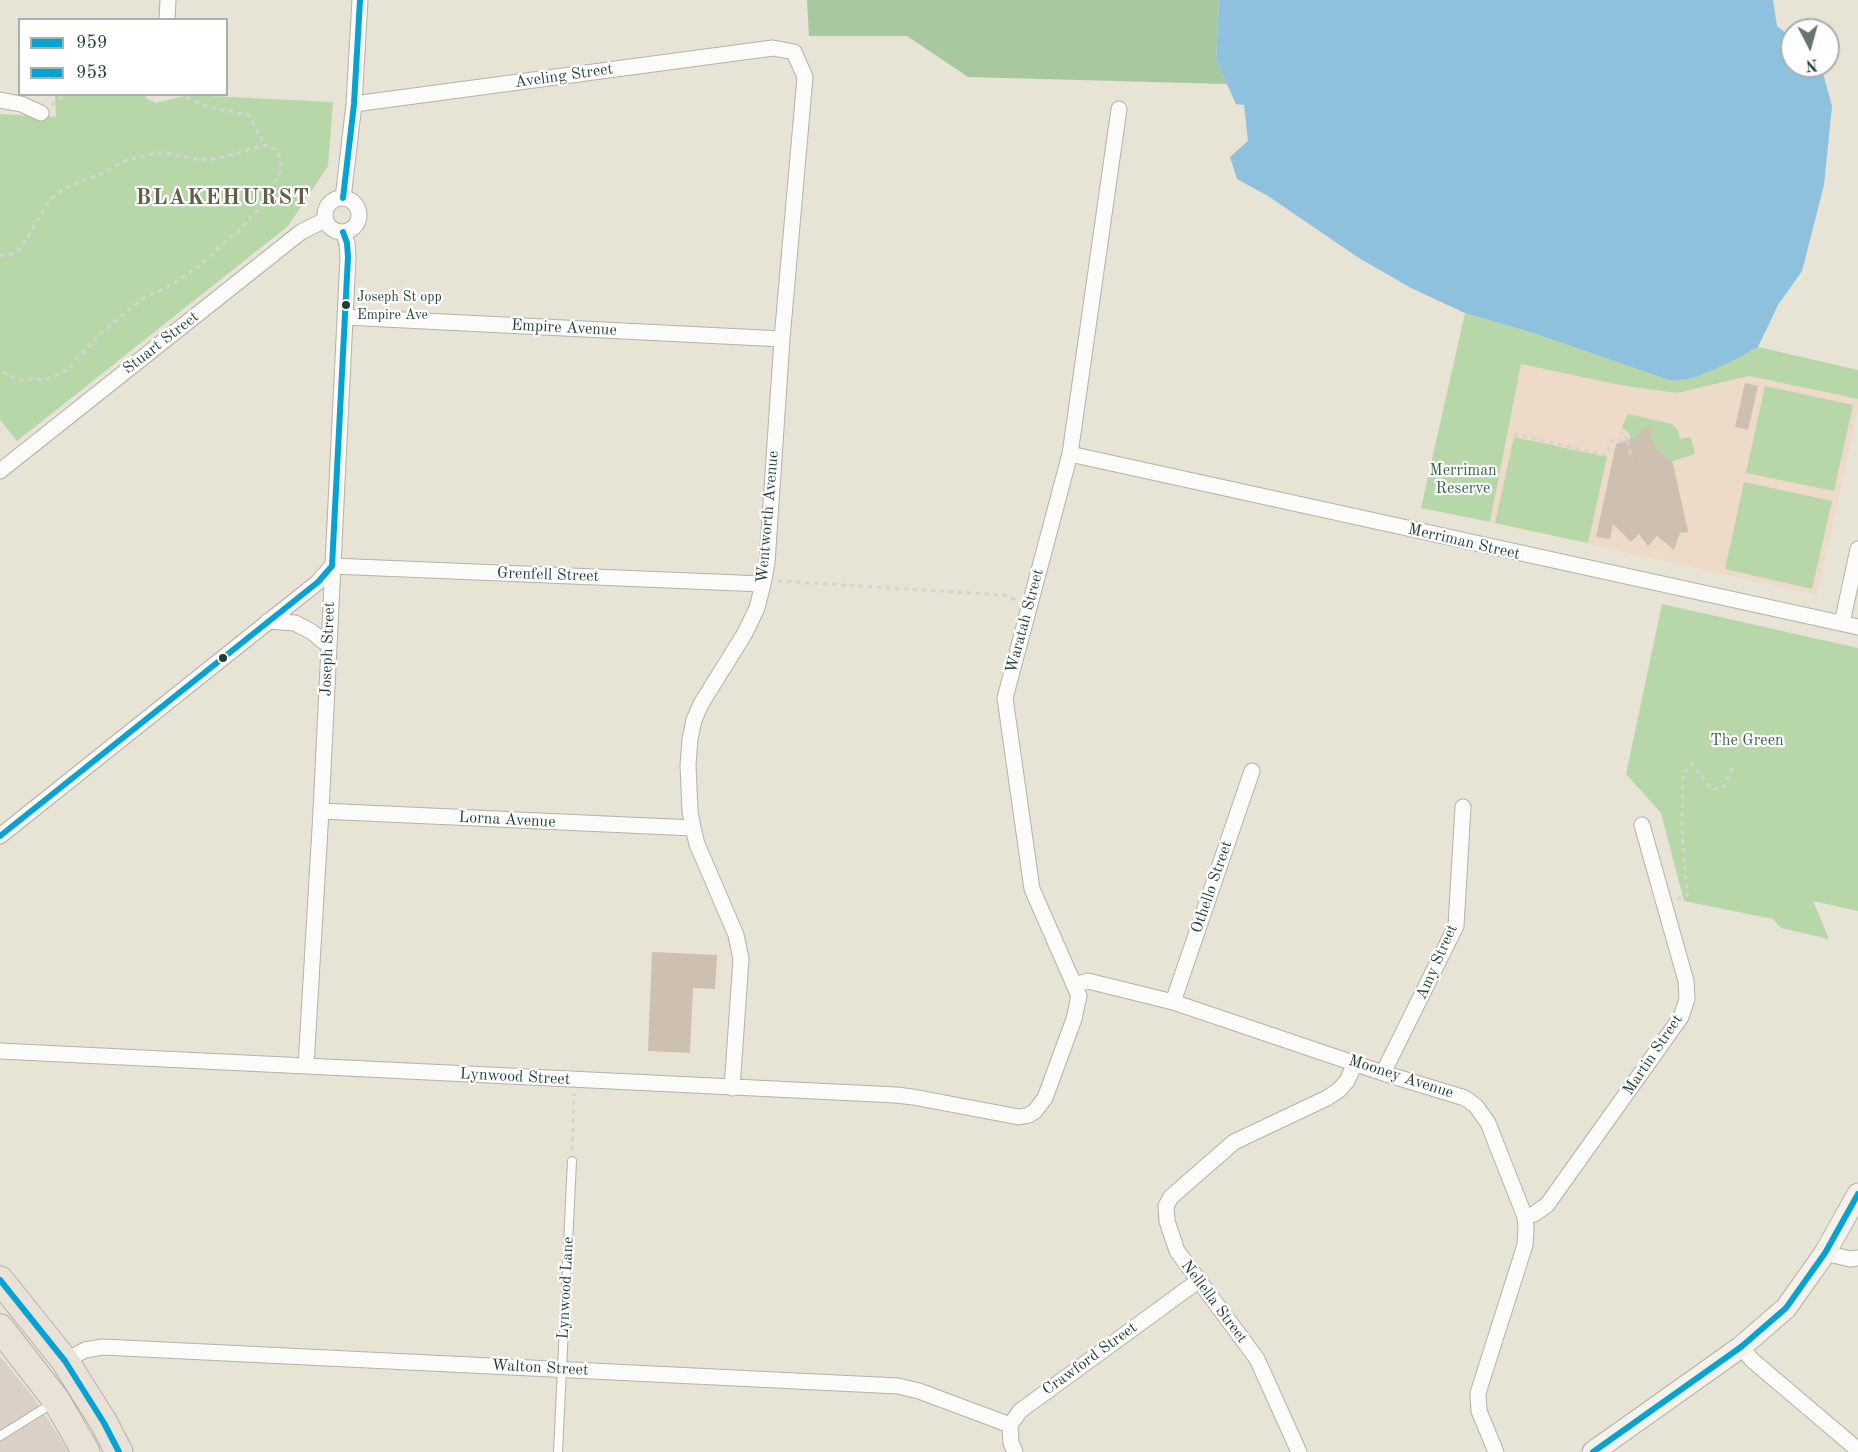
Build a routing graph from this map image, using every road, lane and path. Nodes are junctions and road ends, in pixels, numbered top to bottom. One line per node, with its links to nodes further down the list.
1 (168, 0): 3 (street)
2 (360, 0): 8 (street)
3 (167, 18)
4 (773, 48): 8 (street, Aveling Street); 17 (street, Wentworth Avenue)
5 (64, 96): 10 (path)
6 (183, 96): 11 (path)
7 (0, 100): 10 (street)
8 (354, 104): 12 (street)
9 (1119, 109): 22 (street, Waratah Street)
10 (41, 113)
11 (265, 145): 15 (path); 18 (path)
12 (343, 198): 13 (street); 14 (street)
13 (325, 220): 14 (street); 24 (street, Stuart Street)
14 (343, 232): 16 (street, Joseph Street)
15 (0, 256)
16 (345, 317): 17 (street, Empire Avenue); 26 (street, Joseph Street)
17 (782, 339): 27 (street, Wentworth Avenue)
18 (0, 371)
19 (1621, 432): 21 (path)
20 (1514, 434): 21 (path)
21 (1627, 441): 23 (path)
22 (1070, 454): 28 (street, Waratah Street); 30 (street, Merriman Street)
23 (1632, 459)
24 (0, 471)
25 (1858, 549): 30 (street)
26 (332, 566): 27 (street, Grenfell Street); 29 (street); 32 (street, Joseph Street)
27 (763, 584): 28 (path); 38 (street, Wentworth Avenue)
28 (1029, 605): 41 (street, Waratah Street)
29 (268, 621): 32 (street); 39 (street)
30 (1842, 624): 31 (street, Merriman Street)
31 (1858, 627)
32 (329, 646): 36 (street, Joseph Street)
33 (1732, 766): 40 (path)
34 (1252, 771): 42 (street, Othello Street)
35 (1463, 807): 46 (street, Amy Street)
36 (321, 812): 38 (street, Lorna Avenue); 45 (street, Joseph Street)
37 (1642, 825): 40 (street, Martin Street)
38 (693, 828): 48 (street, Wentworth Avenue)
39 (0, 836)
40 (1664, 902): 52 (street, Martin Street)
41 (1075, 985): 42 (street, Mooney Avenue); 49 (street, Waratah Street)
42 (1173, 1002): 44 (street, Mooney Avenue)
43 (0, 1051): 45 (street, Lynwood Street)
44 (1355, 1063): 46 (street, Mooney Avenue); 56 (street, Nellella Street)
45 (306, 1066): 47 (street, Lynwood Street)
46 (1383, 1073): 52 (street, Mooney Avenue)
47 (575, 1080): 48 (street, Lynwood Street); 50 (path)
48 (732, 1088): 49 (street, Lynwood Street)
49 (1029, 1115)
50 (572, 1161): 60 (lane, Lynwood Lane)
51 (1858, 1194): 53 (street)
52 (1525, 1217): 70 (street, Mooney Avenue)
53 (1826, 1253): 54 (street); 58 (street)
54 (1858, 1258)
55 (0, 1280): 59 (highway)
56 (1198, 1281): 62 (street, Crawford Street); 69 (street, Nellella Street)
57 (0, 1328): 61 (highway)
58 (1741, 1347): 64 (street); 71 (street)
59 (65, 1361): 60 (street, Walton Street); 66 (highway)
60 (562, 1370): 62 (street, Walton Street); 67 (lane, Lynwood Lane)
61 (56, 1400): 63 (lane); 65 (highway)
62 (1010, 1425): 68 (street)
63 (0, 1436)
64 (1858, 1450)
65 (86, 1452)
66 (119, 1452)
67 (558, 1452)
68 (1015, 1452)
69 (1299, 1452)
70 (1496, 1452)
71 (1593, 1452)

